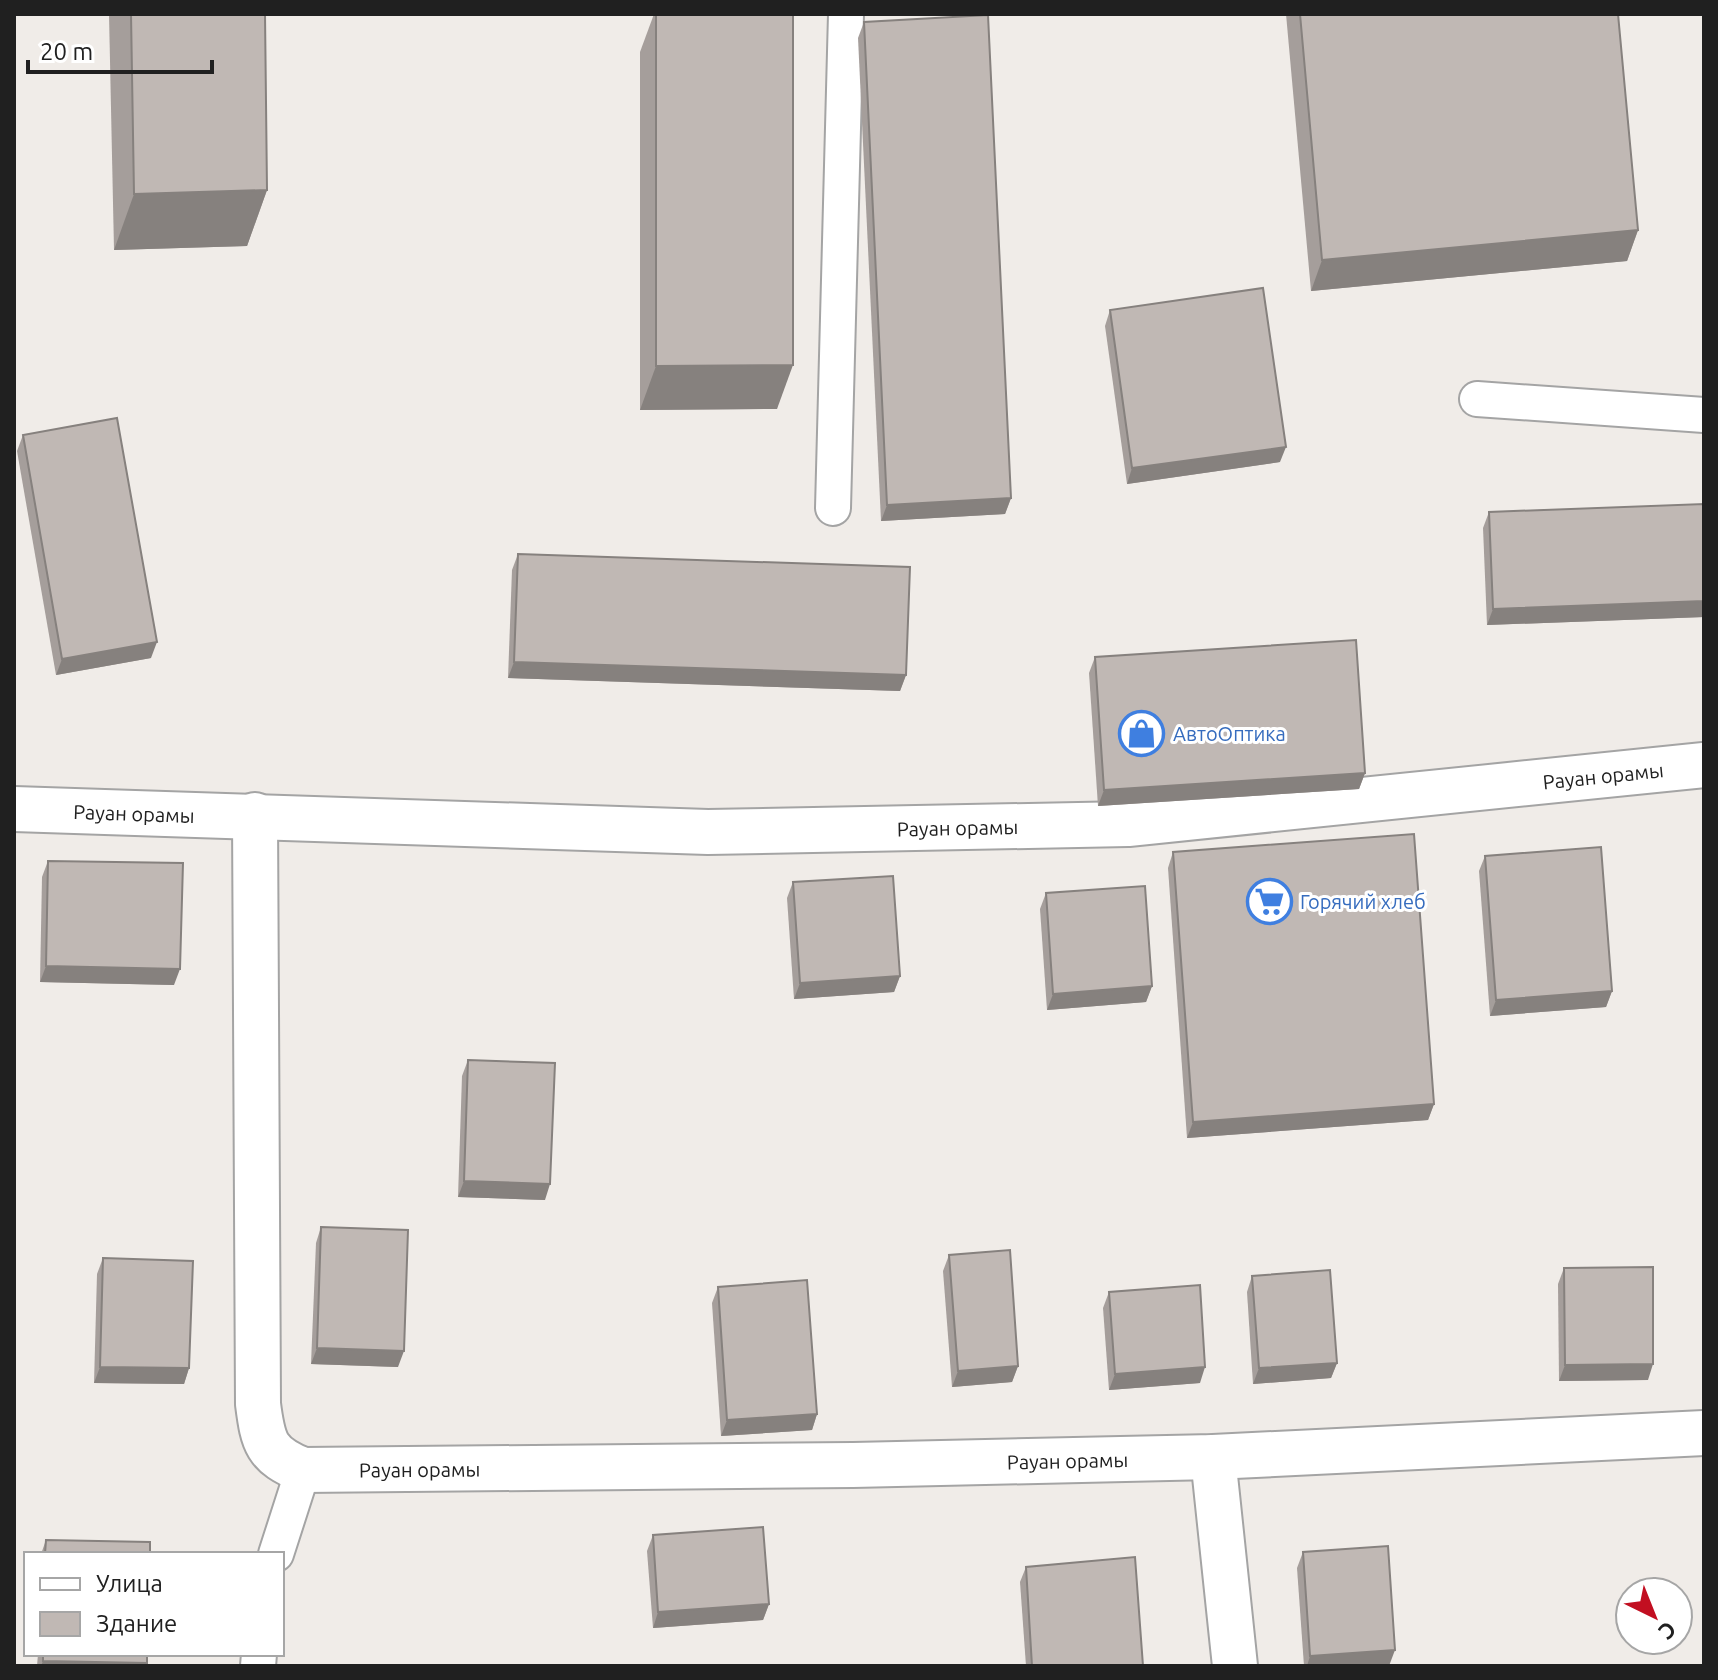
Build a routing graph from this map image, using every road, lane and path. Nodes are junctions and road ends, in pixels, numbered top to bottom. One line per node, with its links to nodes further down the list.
1 (846, 14): 4 (lane)
2 (1477, 399): 3 (lane)
3 (1704, 415)
4 (833, 508)
5 (1704, 765): 7 (street, Рауан орамы)
6 (14, 809): 7 (street, Рауан орамы)
7 (255, 815): 10 (street)
8 (1704, 1433): 9 (street, Рауан орамы)
9 (1213, 1457): 10 (street, Рауан орамы); 12 (street)
10 (303, 1470): 11 (lane)
11 (277, 1552)
12 (1235, 1666)

